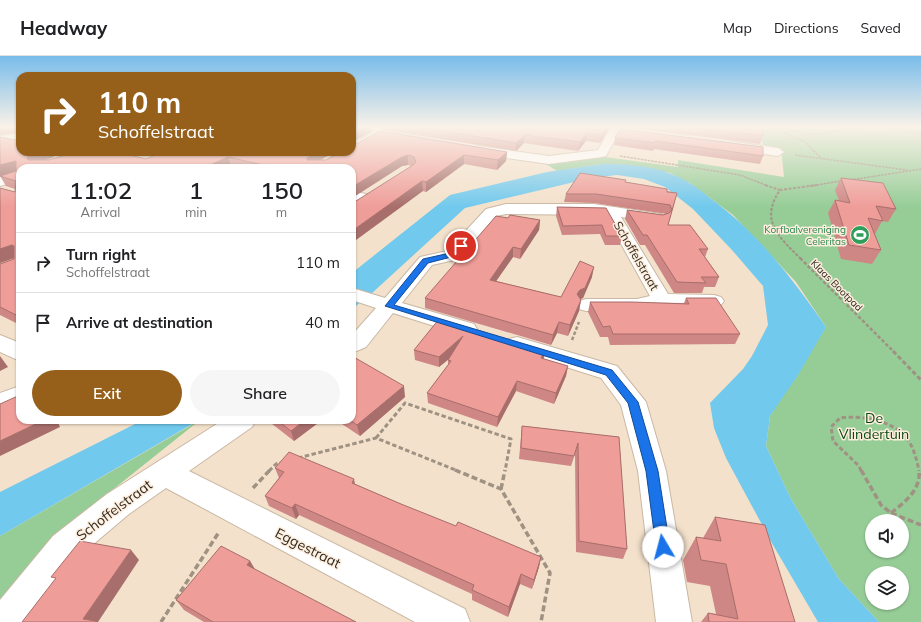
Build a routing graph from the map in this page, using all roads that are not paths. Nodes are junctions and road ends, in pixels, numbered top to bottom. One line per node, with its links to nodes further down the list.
1 (502, 153): 2 (street)
2 (599, 153)
3 (16, 178): 4 (street)
4 (2, 188)
5 (365, 194): 6 (street)
6 (356, 203)
7 (610, 211): 8 (street, Schoffelstraat); 9 (street, Schoffelstraat); 10 (street, Schoffelstraat)
8 (660, 218)
9 (370, 300): 14 (street, Schoffelstraat); 22 (street)
10 (662, 300): 11 (street, Schoffelstraat); 12 (street, Schoffelstraat)
11 (716, 301)
12 (586, 305)
13 (0, 342): 15 (street)
14 (356, 343)
15 (16, 351)
16 (16, 397): 17 (street)
17 (0, 404)
18 (236, 424): 19 (street, Schoffelstraat)
19 (164, 473): 20 (street, Schoffelstraat); 21 (street, Eggestraat)
20 (5, 622)
21 (452, 622)
22 (674, 622)

